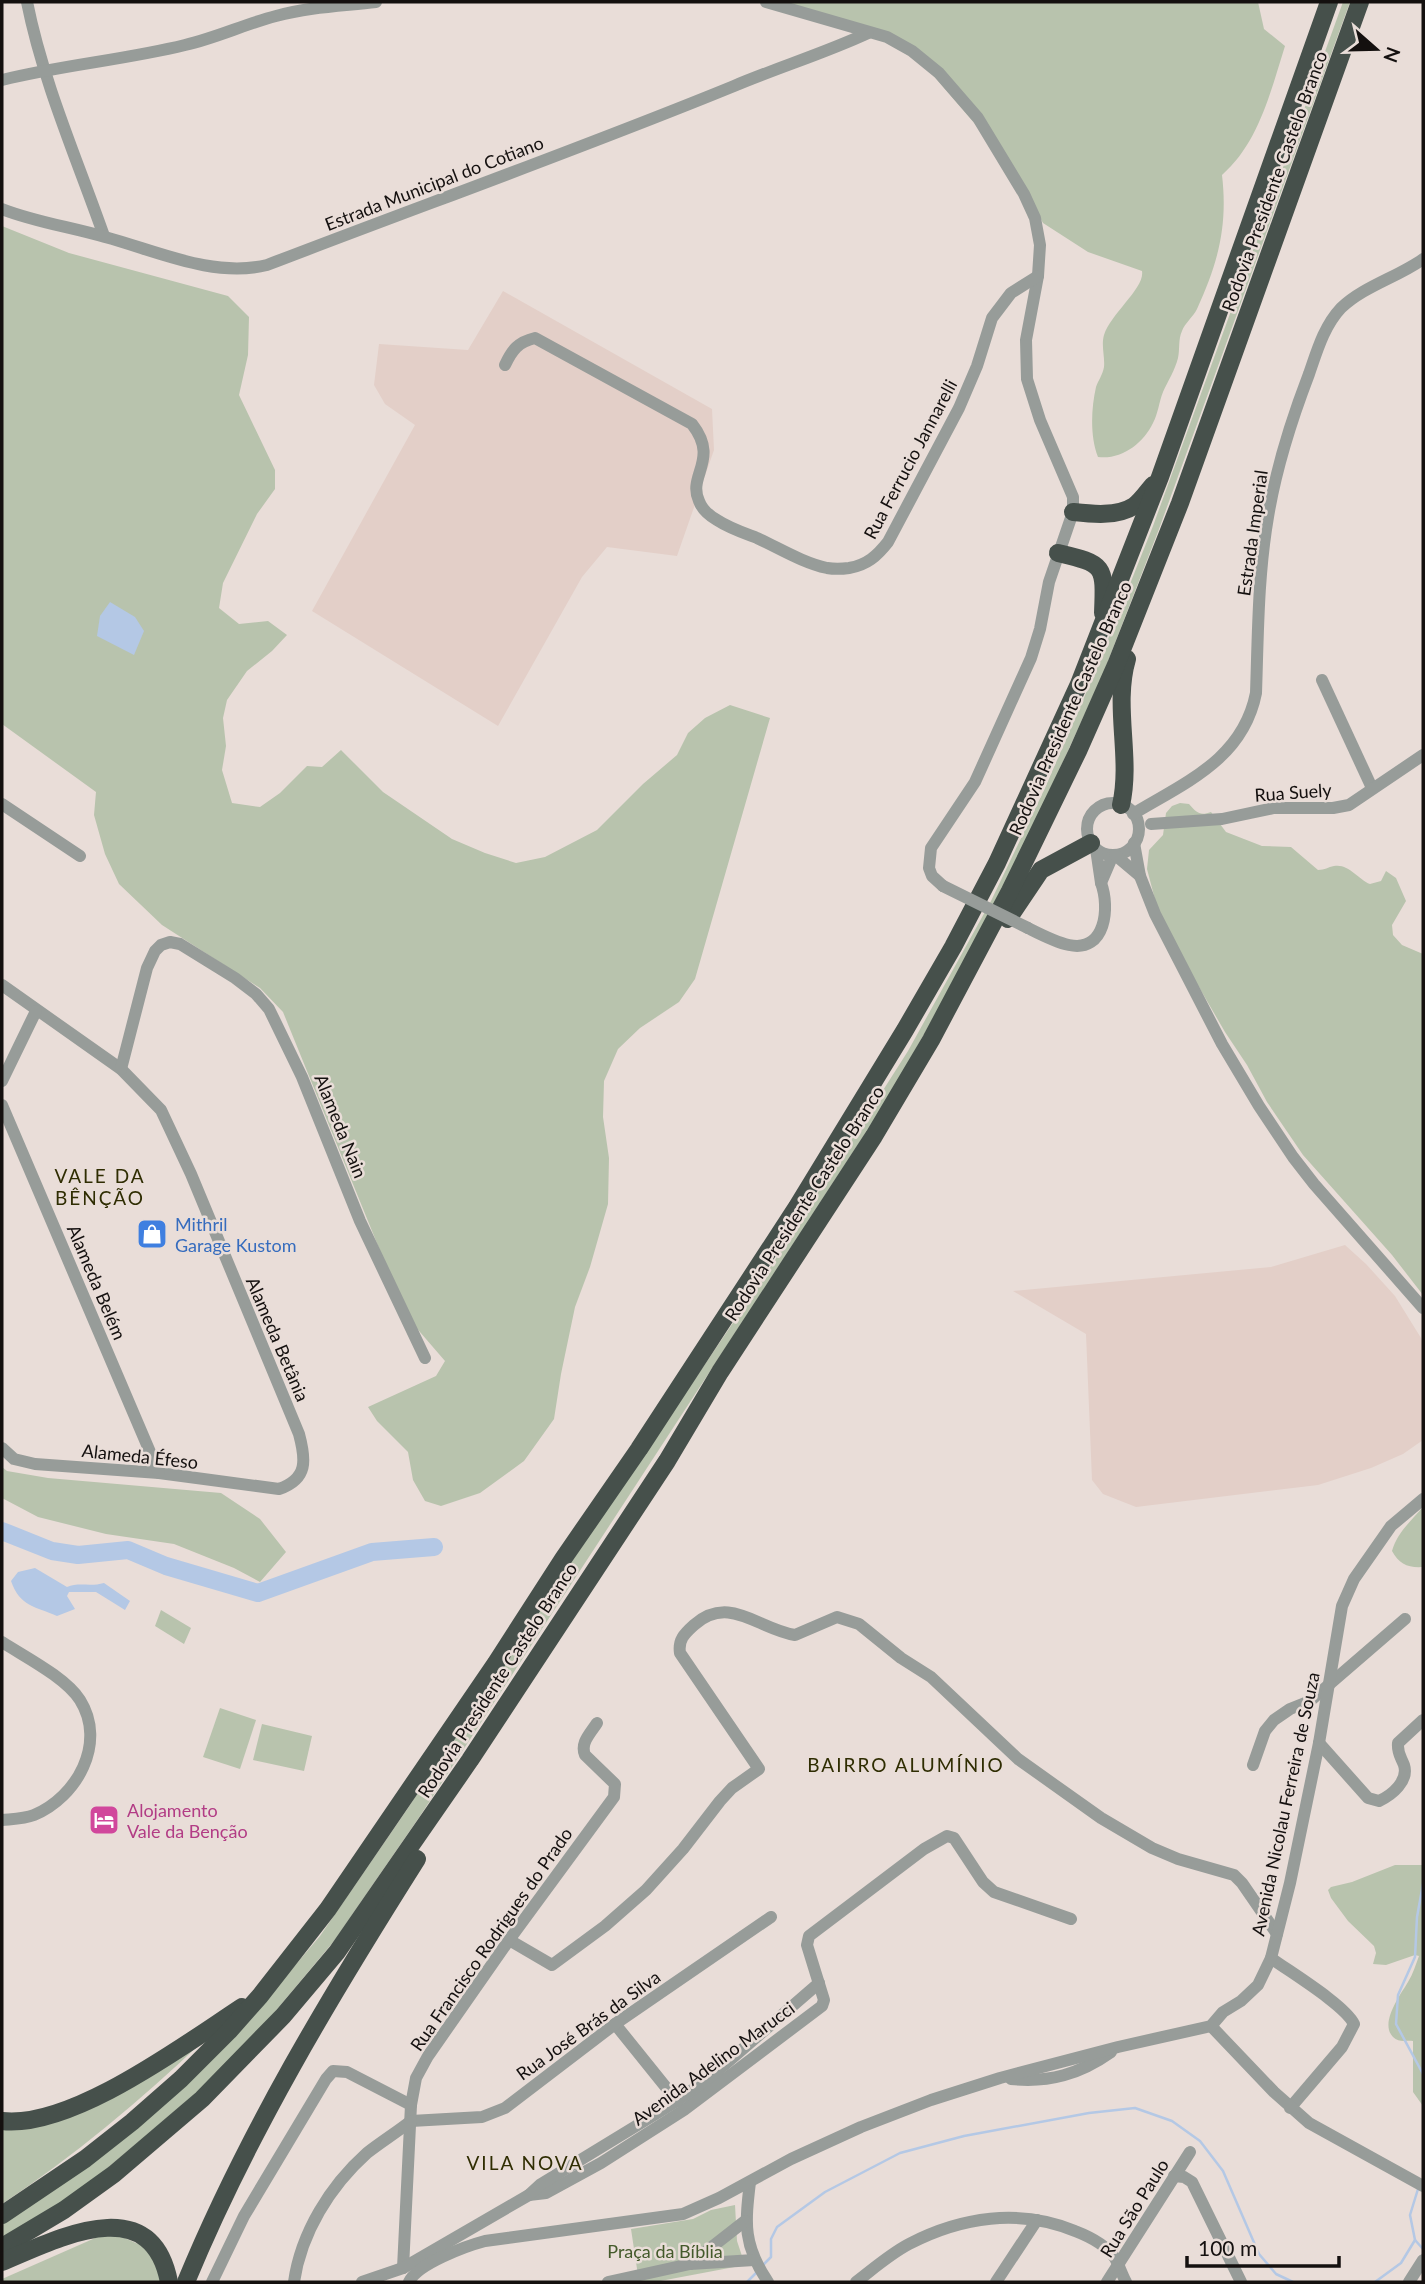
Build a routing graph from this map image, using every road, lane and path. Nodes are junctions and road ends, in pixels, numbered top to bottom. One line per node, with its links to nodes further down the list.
1 (27, 2): 8 (street)
2 (376, 2): 6 (street)
3 (766, 2): 7 (street)
4 (1329, 2): 15 (highway, Rodovia Presidente Castelo Branco)
5 (1360, 2): 16 (highway, Rodovia Presidente Castelo Branco)
6 (312, 5): 8 (street)
7 (868, 33): 11 (street, Estrada Municipal do Cotiano); 13 (street)
8 (45, 69): 9 (street); 11 (street)
9 (2, 80)
10 (2, 209): 11 (street, Estrada Municipal do Cotiano)
11 (104, 236)
12 (1423, 259): 24 (street, Estrada Imperial)
13 (1038, 276): 14 (street, Rua Ferrucio Jannarelli); 17 (street)
14 (505, 365)
15 (1160, 477): 17 (highway); 19 (highway, Rodovia Presidente Castelo Branco)
16 (1180, 503): 24 (highway); 34 (highway, Rodovia Presidente Castelo Branco)
17 (1073, 512): 18 (street)
18 (1058, 553): 19 (highway); 31 (street, bridge)
19 (1102, 629): 59 (highway, Rodovia Presidente Castelo Branco)
20 (1322, 680): 22 (street)
21 (1423, 755): 22 (street, Rua Suely)
22 (1373, 788): 25 (street, Rua Suely)
23 (2, 804): 29 (street)
24 (1130, 813): 25 (street, Rua Suely); 26 (street); 27 (street)
25 (1150, 824): 26 (street)
26 (1136, 840): 28 (street); 30 (street)
27 (1094, 846): 28 (street); 31 (street); 34 (highway)
28 (1114, 855): 30 (street); 31 (street)
29 (80, 856)
30 (1140, 876): 38 (street)
31 (1101, 883)
32 (2, 985): 33 (street, Alameda Betânia)
33 (36, 1011): 35 (street, Alameda Betânia); 36 (street)
34 (932, 1040): 50 (highway, Rodovia Presidente Castelo Branco)
35 (121, 1069): 39 (street, Alameda Nain); 42 (street, Alameda Betânia)
36 (2, 1081)
37 (2, 1105): 41 (street, Alameda Belém)
38 (1423, 1308)
39 (425, 1358)
40 (2, 1448): 41 (street, Alameda Éfeso)
41 (159, 1473): 42 (street, Alameda Éfeso)
42 (279, 1489)
43 (1423, 1499): 46 (street, Avenida Nicolau Ferreira de Souza)
44 (1405, 1619): 46 (street)
45 (2, 1642): 52 (street)
46 (1328, 1684): 49 (street, Avenida Nicolau Ferreira de Souza); 51 (street)
47 (1423, 1720): 49 (street)
48 (597, 1723): 56 (street, Rua Francisco Rodrigues do Prado)
49 (1319, 1743): 55 (street, Avenida Nicolau Ferreira de Souza)
50 (470, 1760): 77 (highway, Rodovia Presidente Castelo Branco); 85 (highway)
51 (1253, 1765)
52 (2, 1820)
53 (771, 1917): 62 (street, Rua José Brás da Silva)
54 (1071, 1919): 58 (street, Avenida Adelino Marucci)
55 (1276, 1934): 56 (street); 57 (street, Avenida Nicolau Ferreira de Souza)
56 (509, 1940): 65 (street, Rua Francisco Rodrigues do Prado)
57 (1271, 1958): 63 (street, Avenida Nicolau Ferreira de Souza); 66 (street)
58 (819, 1983): 60 (street, Avenida Adelino Marucci); 61 (street, Avenida Adelino Marucci)
59 (260, 1996): 67 (highway); 74 (highway, Rodovia Presidente Castelo Branco)
60 (789, 2010): 61 (street); 64 (street, Avenida Adelino Marucci)
61 (799, 2022): 73 (street, Avenida Adelino Marucci)
62 (615, 2024): 64 (street); 68 (street, Rua José Brás da Silva)
63 (1211, 2025): 66 (street); 71 (street, Avenida Nicolau Ferreira de Souza)
64 (677, 2101): 73 (street, Avenida Adelino Marucci)
65 (411, 2105): 68 (street, Rua Francisco Rodrigues do Prado); 86 (street)
66 (1290, 2108): 72 (street)
67 (2, 2121)
68 (411, 2121): 83 (street, Rua Francisco Rodrigues do Prado); 87 (street)
69 (1190, 2152): 70 (street, Rua São Paulo)
70 (1174, 2176): 82 (street, Rua São Paulo); 95 (street)
71 (750, 2182): 76 (street); 83 (street, Avenida Nicolau Ferreira de Souza)
72 (1423, 2186)
73 (529, 2195): 83 (street, Avenida Adelino Marucci)
74 (2, 2215)
75 (1037, 2220): 82 (street); 91 (street); 92 (street)
76 (745, 2221): 78 (street); 81 (street)
77 (2, 2247)
78 (754, 2260): 81 (street); 90 (street)
79 (2, 2262): 84 (highway)
80 (1423, 2262): 96 (street)
81 (690, 2264): 89 (street)
82 (1118, 2266): 93 (street, Rua São Paulo); 94 (street)
83 (408, 2275): 88 (street)
84 (169, 2282)
85 (186, 2282)
86 (212, 2282)
87 (294, 2282)
88 (362, 2282)
89 (608, 2282)
90 (768, 2282)
91 (856, 2282)
92 (996, 2282)
93 (1107, 2282)
94 (1126, 2282)
95 (1241, 2282)
96 (1409, 2282)

